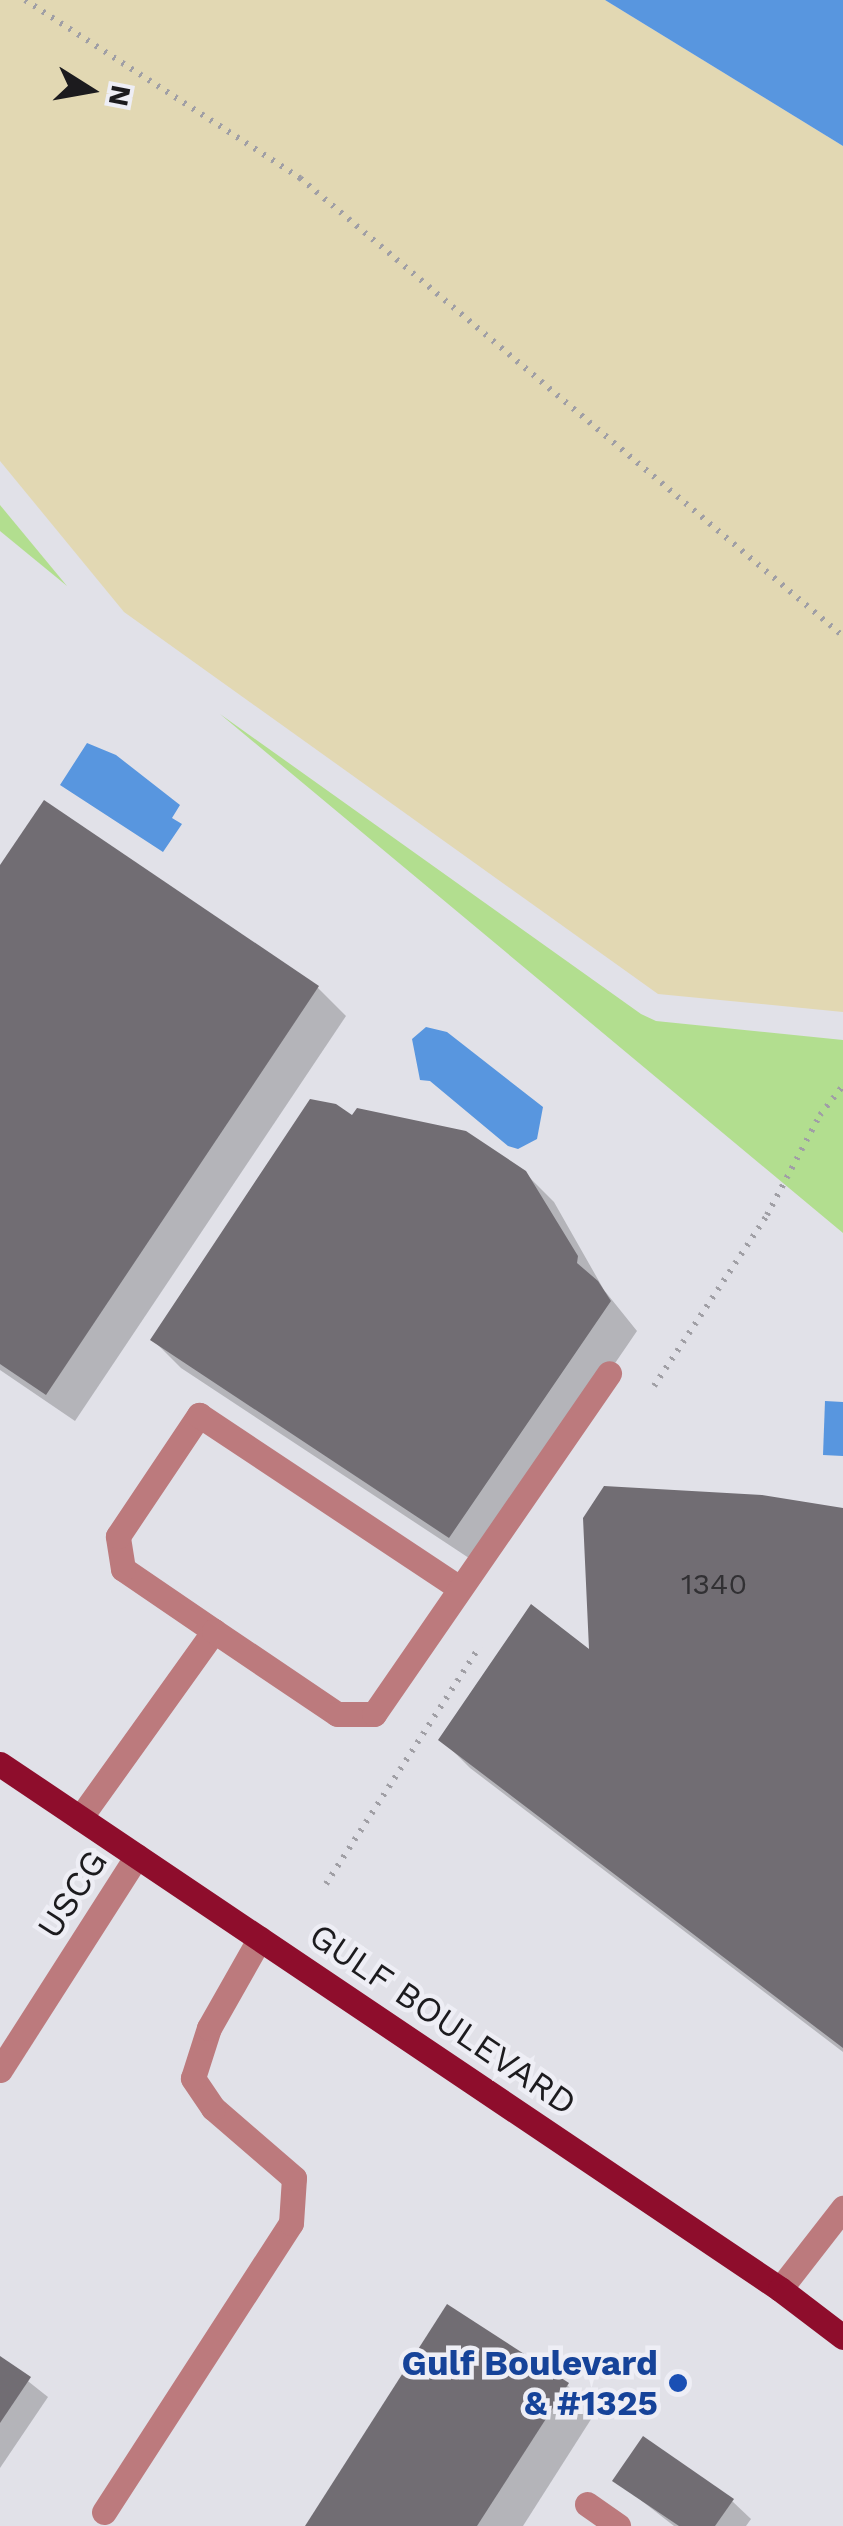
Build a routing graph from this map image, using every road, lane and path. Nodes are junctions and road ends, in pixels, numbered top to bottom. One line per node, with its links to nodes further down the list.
1 (26, 0): 2 (path)
2 (843, 636)
3 (843, 1086): 4 (path)
4 (704, 1308)
5 (698, 1318): 6 (path)
6 (707, 1324)
7 (609, 1373): 8 (lane)
8 (459, 1588): 9 (lane); 9 (lane)
9 (214, 1632): 11 (lane)
10 (0, 1764): 11 (main road, GULF BOULEVARD)
11 (80, 1818): 12 (main road, GULF BOULEVARD)
12 (138, 1856): 13 (main road, GULF BOULEVARD); 14 (lane, USCG)
13 (260, 1938): 16 (main road, GULF BOULEVARD); 19 (lane)
14 (0, 2070)
15 (843, 2208): 16 (lane)
16 (780, 2289): 17 (main road, GULF BOULEVARD)
17 (843, 2337)
18 (587, 2504): 20 (lane)
19 (104, 2512)
20 (618, 2526)

